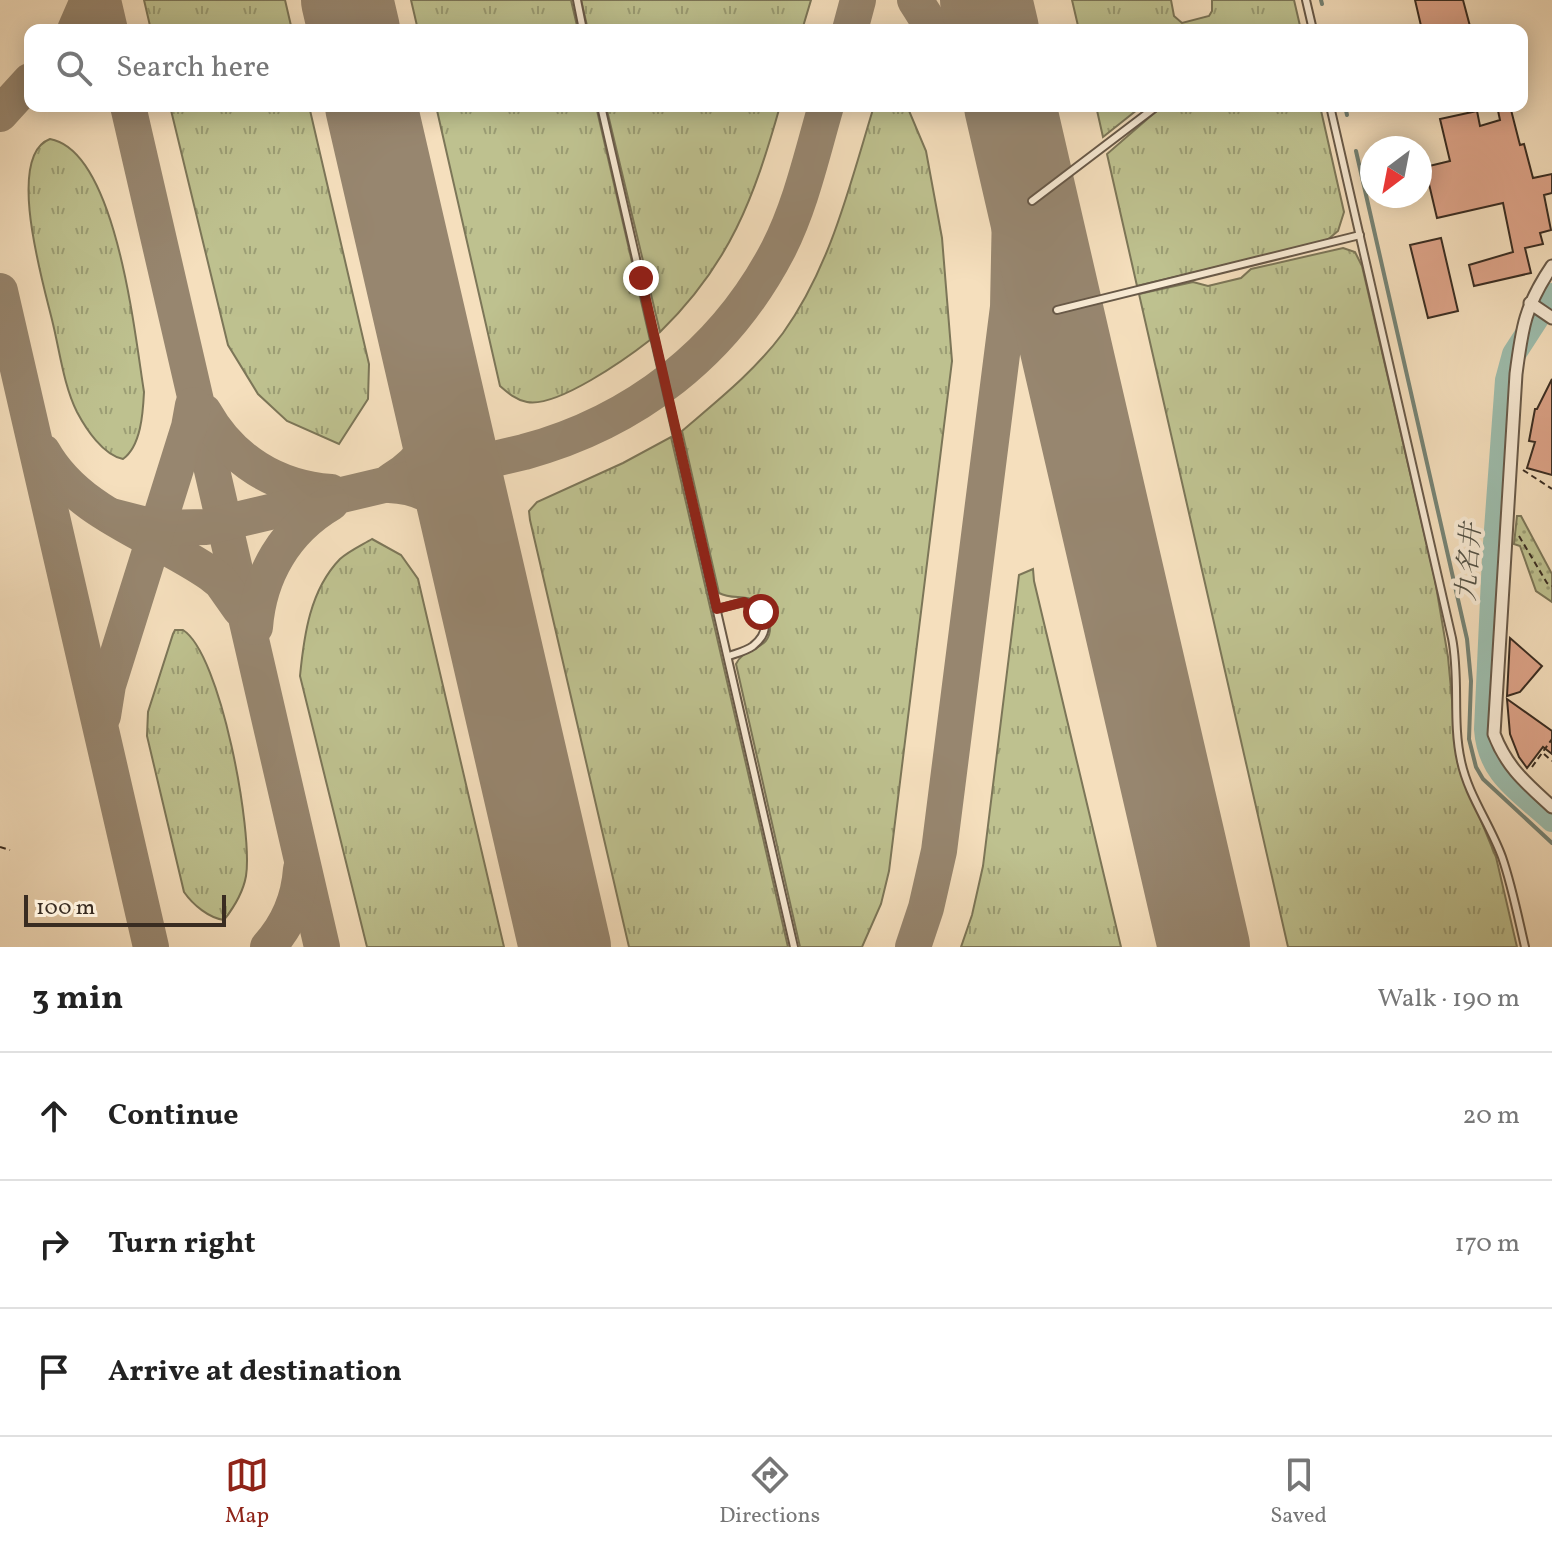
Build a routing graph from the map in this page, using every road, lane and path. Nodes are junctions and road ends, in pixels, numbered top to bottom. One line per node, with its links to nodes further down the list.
1 (577, 0): 3 (lane)
2 (1306, 0): 4 (lane)
3 (582, 24)
4 (1312, 24)
5 (602, 112): 18 (lane)
6 (1149, 112): 8 (lane)
7 (1331, 112): 9 (lane)
8 (1032, 201)
9 (1360, 235): 12 (lane); 28 (lane)
10 (1552, 266): 11 (street)
11 (1530, 303): 13 (street); 14 (street)
12 (1057, 310)
13 (1552, 318)
14 (1511, 461): 15 (path); 16 (street)
15 (1552, 489)
16 (1507, 519): 17 (path); 23 (street)
17 (1552, 586)
18 (717, 609): 19 (lane); 19 (lane)
19 (729, 656): 27 (lane)
20 (1552, 739): 21 (path)
21 (1543, 753): 22 (path); 23 (path)
22 (1552, 761)
23 (1522, 780): 24 (street)
24 (1552, 807)
25 (0, 847): 26 (path)
26 (10, 850)
27 (794, 947)
28 (1525, 947)

